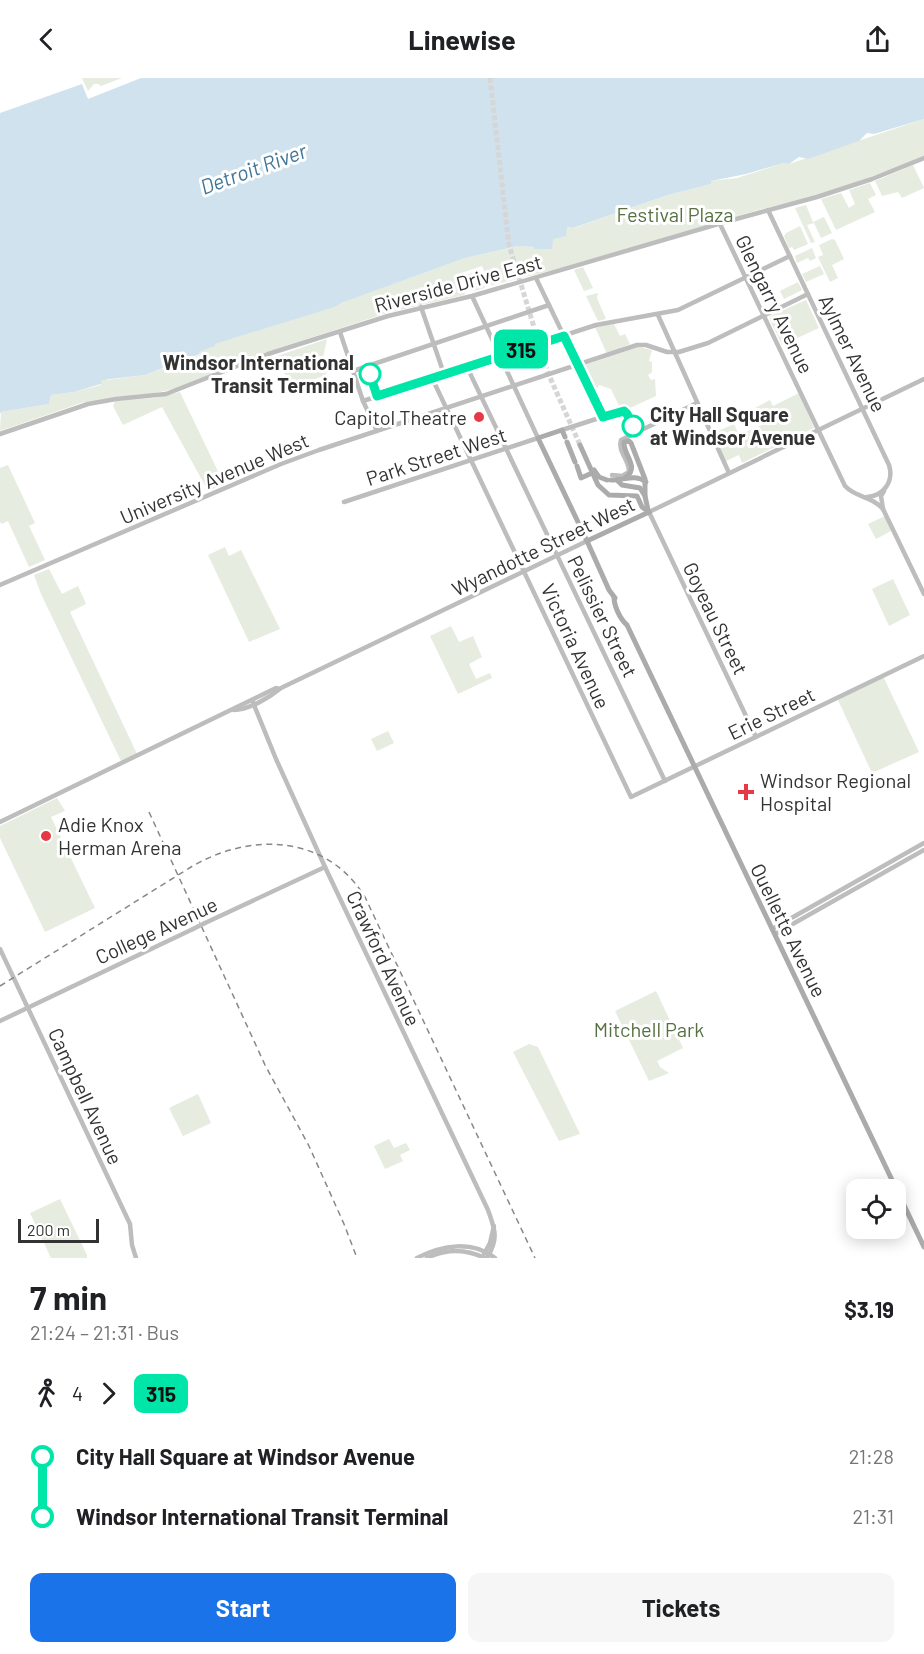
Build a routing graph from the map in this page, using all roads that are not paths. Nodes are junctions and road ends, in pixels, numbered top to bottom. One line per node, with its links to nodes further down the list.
1 (924, 159): 2 (street, Riverside Drive East)
2 (768, 210): 3 (street, Riverside Drive East); 4 (street, Aylmer Avenue)
3 (720, 224): 5 (street, Riverside Drive East); 6 (street, Glengarry Avenue)
4 (790, 256): 6 (street); 7 (street, Aylmer Avenue)
5 (536, 278): 8 (street, Riverside Drive East); 9 (street)
6 (746, 278): 11 (street); 12 (street, Glengarry Avenue)
7 (808, 294): 12 (street); 32 (street, Aylmer Avenue)
8 (472, 296): 10 (street, Riverside Drive East); 13 (street, Ouellette Avenue)
9 (549, 305): 13 (street); 15 (street)
10 (422, 307): 14 (street, Riverside Drive East); 17 (street)
11 (658, 315): 15 (street); 16 (street)
12 (764, 315): 19 (street); 35 (street, Glengarry Avenue)
13 (485, 327): 17 (street); 20 (street, Ouellette Avenue)
14 (340, 332): 23 (street); 38 (street, Riverside Drive East)
15 (564, 336): 20 (street); 21 (street)
16 (668, 339): 18 (street); 19 (street)
17 (434, 344): 23 (street); 24 (street)
18 (657, 349): 19 (street, University Avenue West); 21 (street, University Avenue West)
19 (675, 353): 30 (street)
20 (498, 357): 22 (street); 27 (street, Ouellette Avenue)
21 (578, 365): 27 (street, University Avenue West); 33 (street)
22 (467, 367): 24 (street); 28 (street, Pelissier Street)
23 (353, 370): 29 (street)
24 (444, 374): 25 (street)
25 (432, 378): 29 (street); 31 (street, Victoria Avenue)
26 (924, 379): 32 (street, Wyandotte Street West)
27 (512, 386): 28 (street, University Avenue West); 39 (street, Ouellette Avenue)
28 (480, 397): 31 (street, University Avenue West); 41 (street, Pelissier Street)
29 (363, 401): 36 (street)
30 (697, 403): 37 (street); 45 (street)
31 (446, 408): 36 (street, University Avenue West); 42 (street, Victoria Avenue)
32 (862, 409): 35 (street, Wyandotte Street West); 49 (street, Aylmer Avenue)
33 (603, 417): 34 (street); 37 (street)
34 (562, 430): 39 (main road); 44 (main road)
35 (819, 430): 45 (street, Wyandotte Street West); 51 (street, Glengarry Avenue)
36 (377, 431): 58 (street, University Avenue West)
37 (637, 431): 47 (street)
38 (0, 434)
39 (538, 438): 41 (street, Park Street West); 55 (main road, Ouellette Avenue)
40 (580, 445): 43 (main road)
41 (506, 449): 42 (street, Park Street West); 56 (street, Pelissier Street)
42 (470, 460): 52 (street, Park Street West); 57 (street, Victoria Avenue)
43 (589, 461): 44 (main road); 47 (main road)
44 (592, 473): 54 (main road)
45 (729, 473): 54 (street, Wyandotte Street West)
46 (626, 477): 47 (main road); 48 (main road); 48 (main road)
47 (611, 478): 50 (main road)
48 (646, 482): 50 (main road)
49 (885, 488): 51 (street); 53 (street, Aylmer Avenue)
50 (645, 496): 54 (main road)
51 (864, 497): 53 (street, Glengarry Avenue)
52 (344, 502)
53 (883, 509): 59 (street)
54 (649, 512): 55 (main road, Wyandotte Street West); 62 (street, Goyeau Street)
55 (587, 541): 56 (street, Wyandotte Street West); 63 (main road, Ouellette Avenue)
56 (557, 555): 57 (street, Wyandotte Street West); 64 (street, Pelissier Street)
57 (524, 571): 61 (street, Wyandotte Street West); 65 (street, Victoria Avenue)
58 (0, 585)
59 (924, 594)
60 (924, 656): 62 (street, Erie Street)
61 (253, 702): 66 (street, Wyandotte Street West); 69 (street, Crawford Avenue)
62 (756, 737): 63 (street, Erie Street)
63 (695, 767): 64 (street, Erie Street); 70 (main road, Ouellette Avenue)
64 (665, 781): 65 (street, Erie Street)
65 (631, 797)
66 (0, 822)
67 (924, 843): 70 (street)
68 (924, 850): 70 (street)
69 (325, 867): 72 (street, College Avenue, bridge); 75 (street, Crawford Avenue)
70 (774, 932): 74 (main road, Ouellette Avenue)
71 (0, 949): 72 (street, Campbell Avenue)
72 (27, 1007): 73 (street, College Avenue); 76 (street, Campbell Avenue)
73 (0, 1021)
74 (924, 1247)
75 (486, 1256): 77 (street); 78 (street); 79 (street)
76 (136, 1258)
77 (417, 1258)
78 (427, 1258)
79 (495, 1258)

